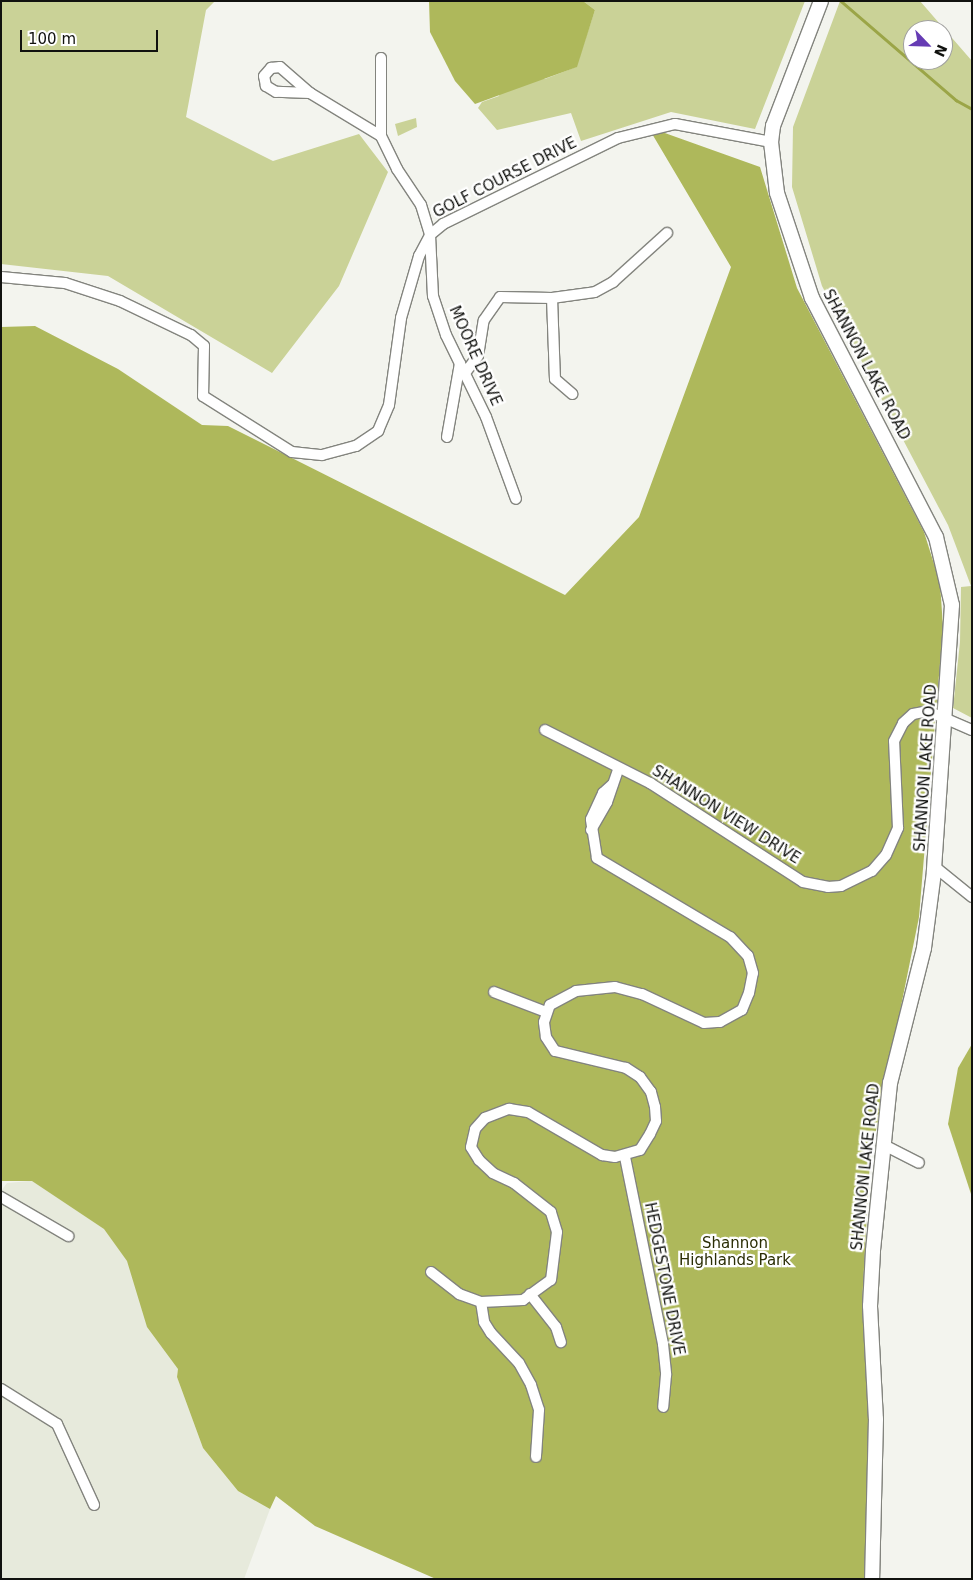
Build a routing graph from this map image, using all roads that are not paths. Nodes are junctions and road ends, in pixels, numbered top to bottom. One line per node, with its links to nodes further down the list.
1 (822, 1): 5 (main road, SHANNON LAKE ROAD)
2 (381, 58): 4 (street)
3 (310, 93): 4 (street)
4 (381, 136): 7 (street, MOORE DRIVE)
5 (771, 142): 7 (street, GOLF COURSE DRIVE); 15 (main road, SHANNON LAKE ROAD)
6 (667, 233): 9 (street)
7 (430, 235): 8 (street, GOLF COURSE DRIVE); 10 (street, MOORE DRIVE)
8 (1, 277)
9 (552, 298): 11 (street); 12 (street)
10 (460, 363): 11 (street, MOORE DRIVE); 13 (street)
11 (465, 373): 14 (street, MOORE DRIVE)
12 (572, 394)
13 (447, 437)
14 (516, 498)
15 (945, 719): 17 (street); 18 (street, SHANNON VIEW DRIVE); 19 (main road, SHANNON LAKE ROAD)
16 (545, 730): 18 (street, SHANNON VIEW DRIVE)
17 (972, 730)
18 (618, 768): 22 (street)
19 (935, 866): 20 (street); 23 (main road, SHANNON LAKE ROAD)
20 (972, 897)
21 (494, 992): 22 (street)
22 (546, 1012): 24 (street)
23 (884, 1145): 25 (street); 36 (main road, SHANNON LAKE ROAD)
24 (625, 1157): 29 (street); 33 (street, HEDGESTONE DRIVE)
25 (919, 1163)
26 (1, 1197): 27 (street)
27 (68, 1236)
28 (431, 1272): 30 (street)
29 (530, 1294): 30 (street); 31 (street)
30 (481, 1302): 34 (street)
31 (562, 1342)
32 (1, 1389): 35 (street)
33 (663, 1407)
34 (536, 1457)
35 (94, 1505)
36 (872, 1579)

